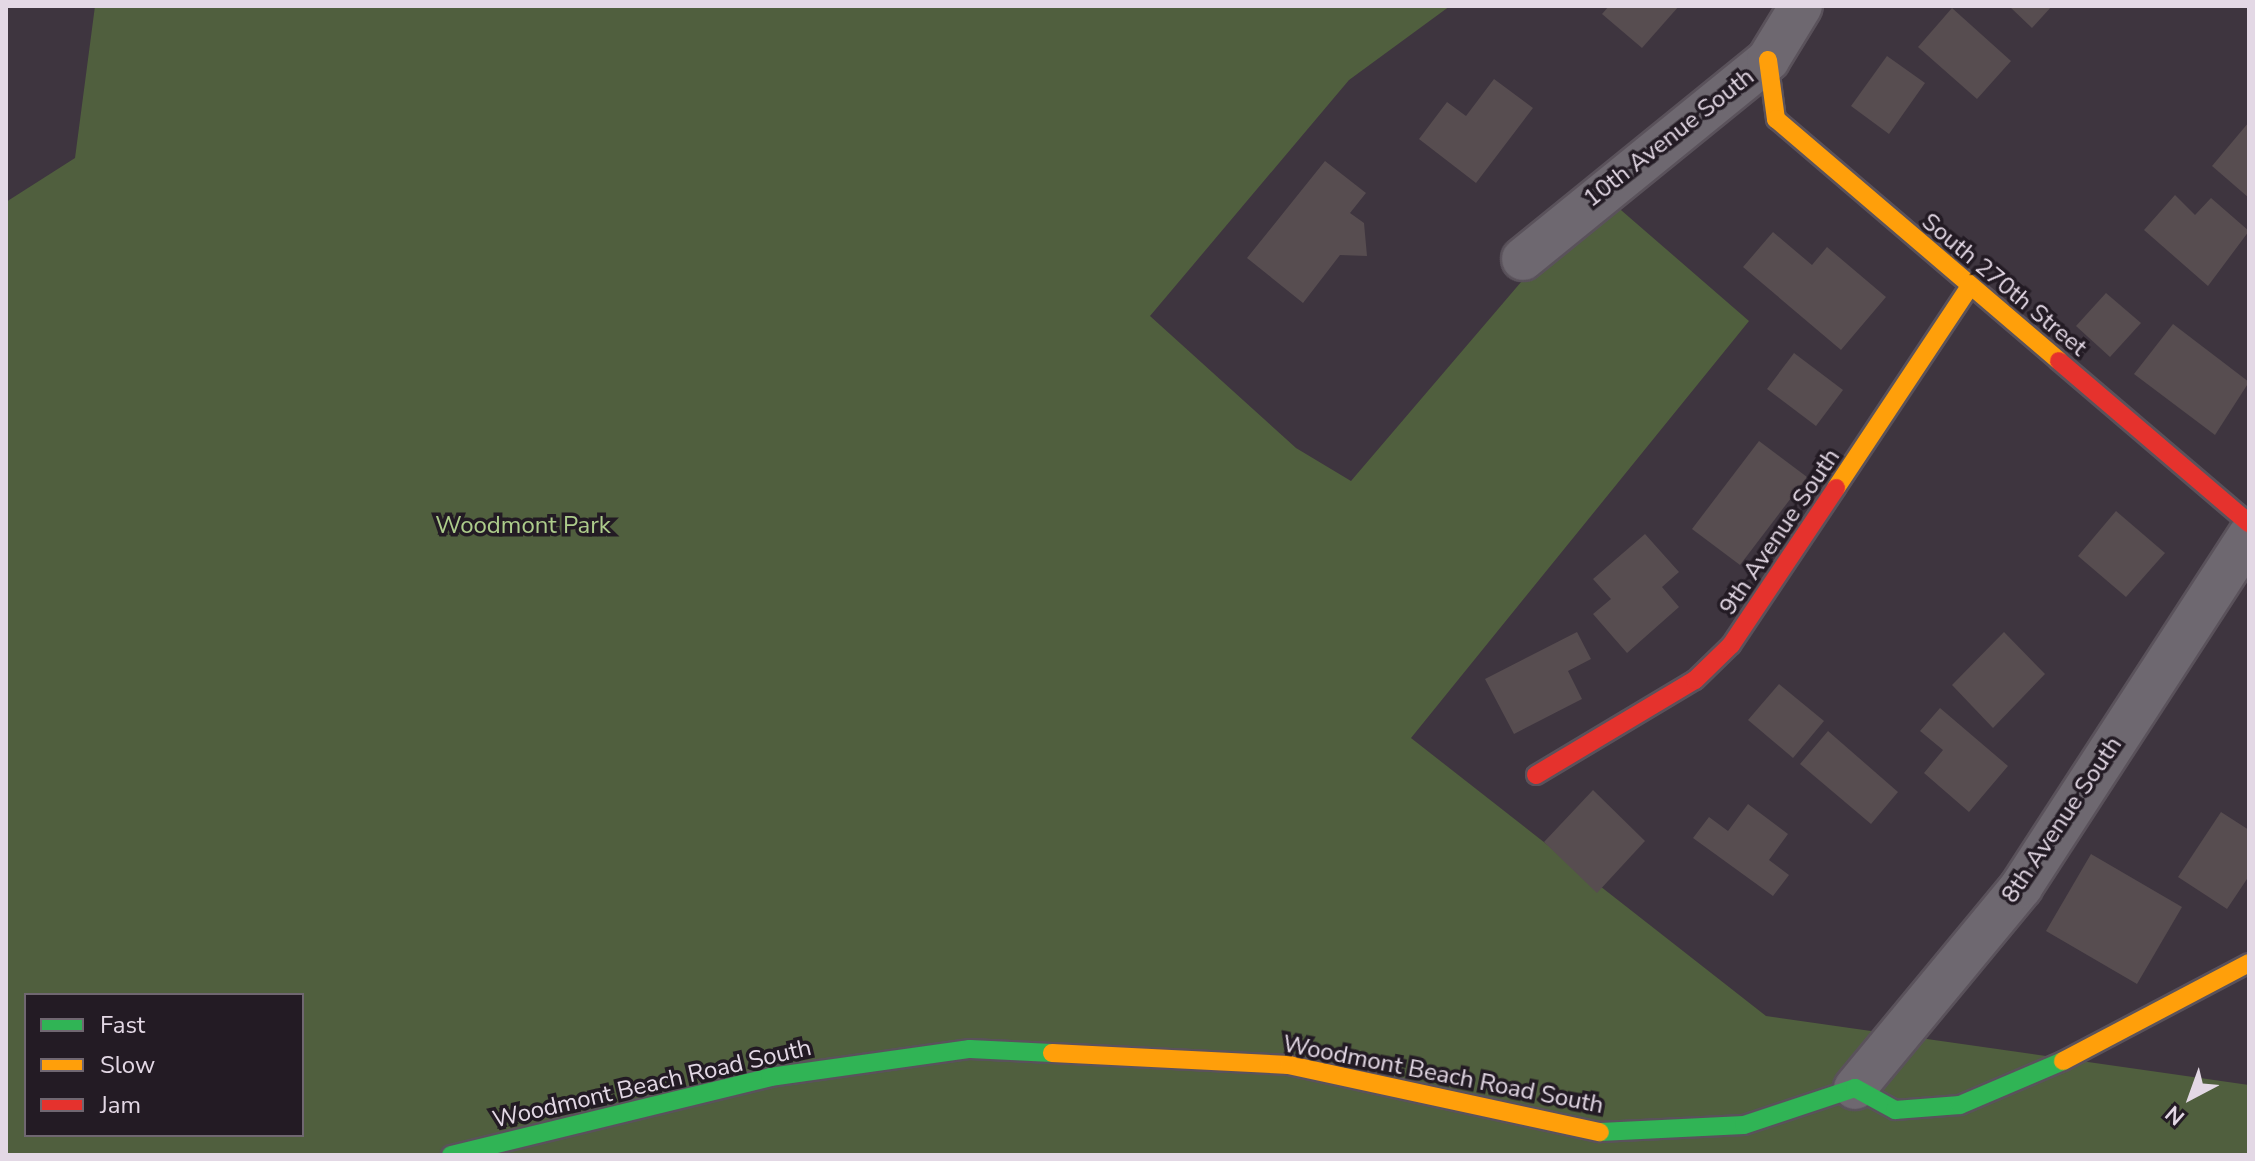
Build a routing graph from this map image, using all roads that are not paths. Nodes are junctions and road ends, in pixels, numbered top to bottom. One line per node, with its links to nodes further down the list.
1 (1801, 6): 2 (street, 10th Avenue South)
2 (1768, 60): 3 (street, 10th Avenue South); 4 (street, South 270th Street)
3 (1523, 259)
4 (1969, 288): 5 (street, South 270th Street); 7 (street, 9th Avenue South)
5 (2249, 523)
6 (2249, 536): 9 (street, 8th Avenue South)
7 (1536, 775)
8 (2249, 963): 9 (street)
9 (1855, 1088): 10 (street, Woodmont Beach Road South)
10 (451, 1155)

